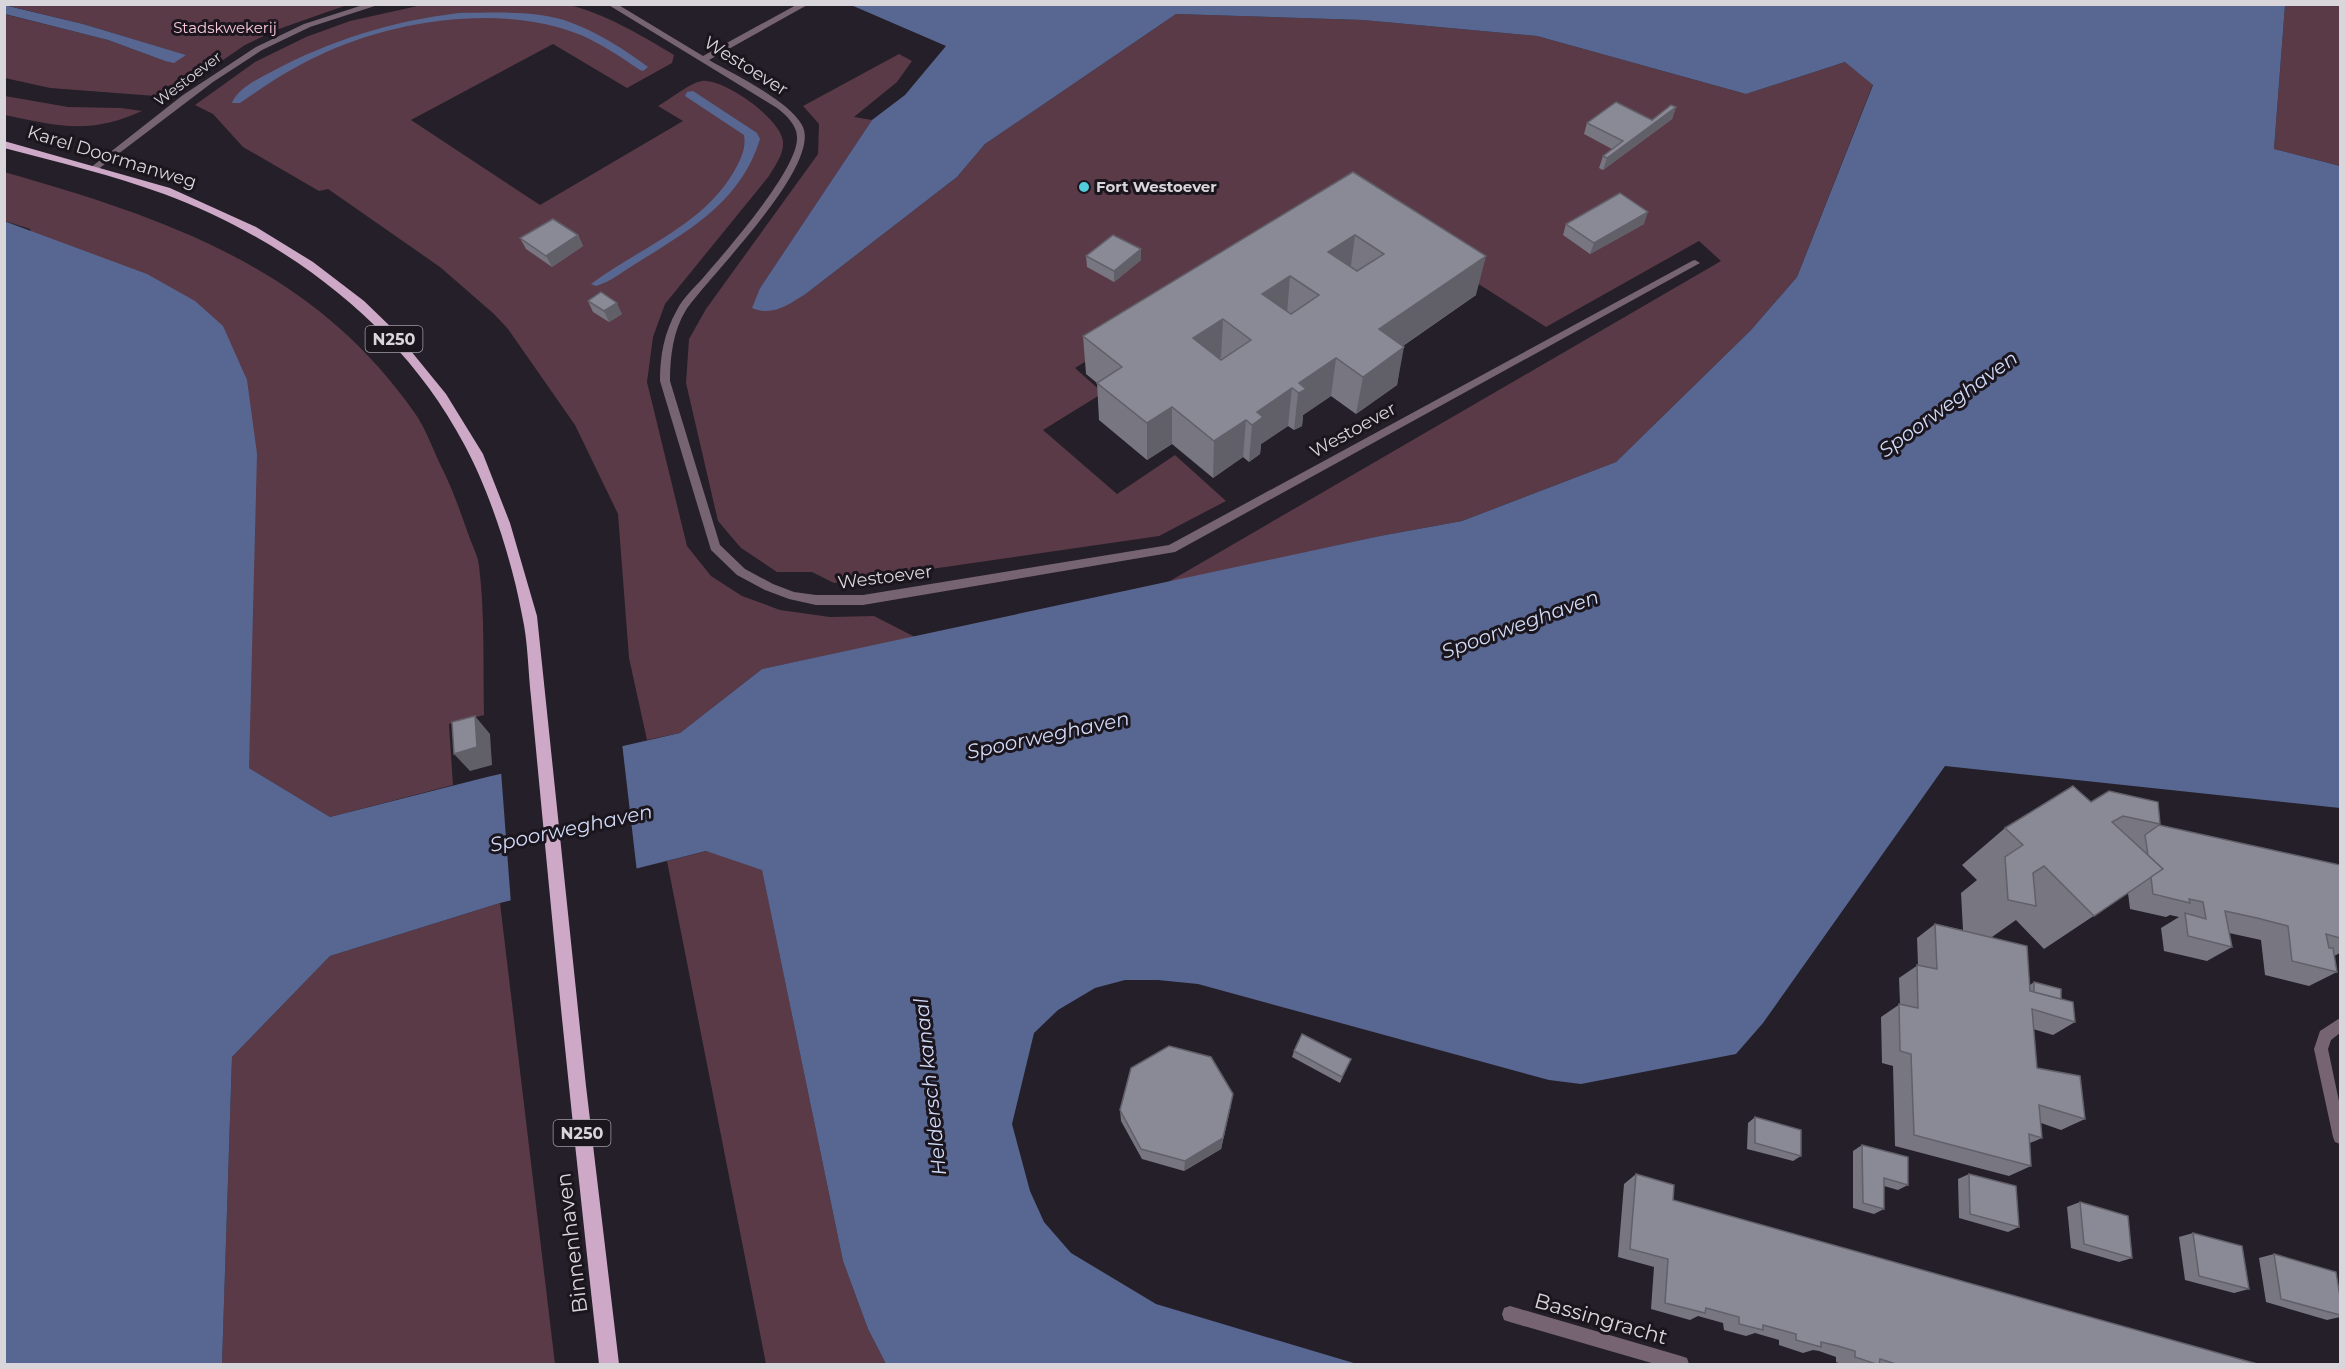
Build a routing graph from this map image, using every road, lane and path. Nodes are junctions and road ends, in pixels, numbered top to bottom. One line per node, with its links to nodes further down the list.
1 (377, 4): 6 (street, Westoever)
2 (611, 4): 4 (street, Westoever)
3 (806, 4): 4 (street)
4 (704, 59): 7 (street, Westoever)
5 (4, 144): 6 (main road, Karel Doormanweg / N250)
6 (93, 168): 8 (main road, Karel Doormanweg / N250)
7 (1695, 263)
8 (558, 902): 12 (main road, Binnenhaven / N250)
9 (2340, 1025): 10 (street)
10 (2340, 1137)
11 (1510, 1314): 13 (street, Bassingracht)
12 (609, 1365)
13 (1681, 1365)

